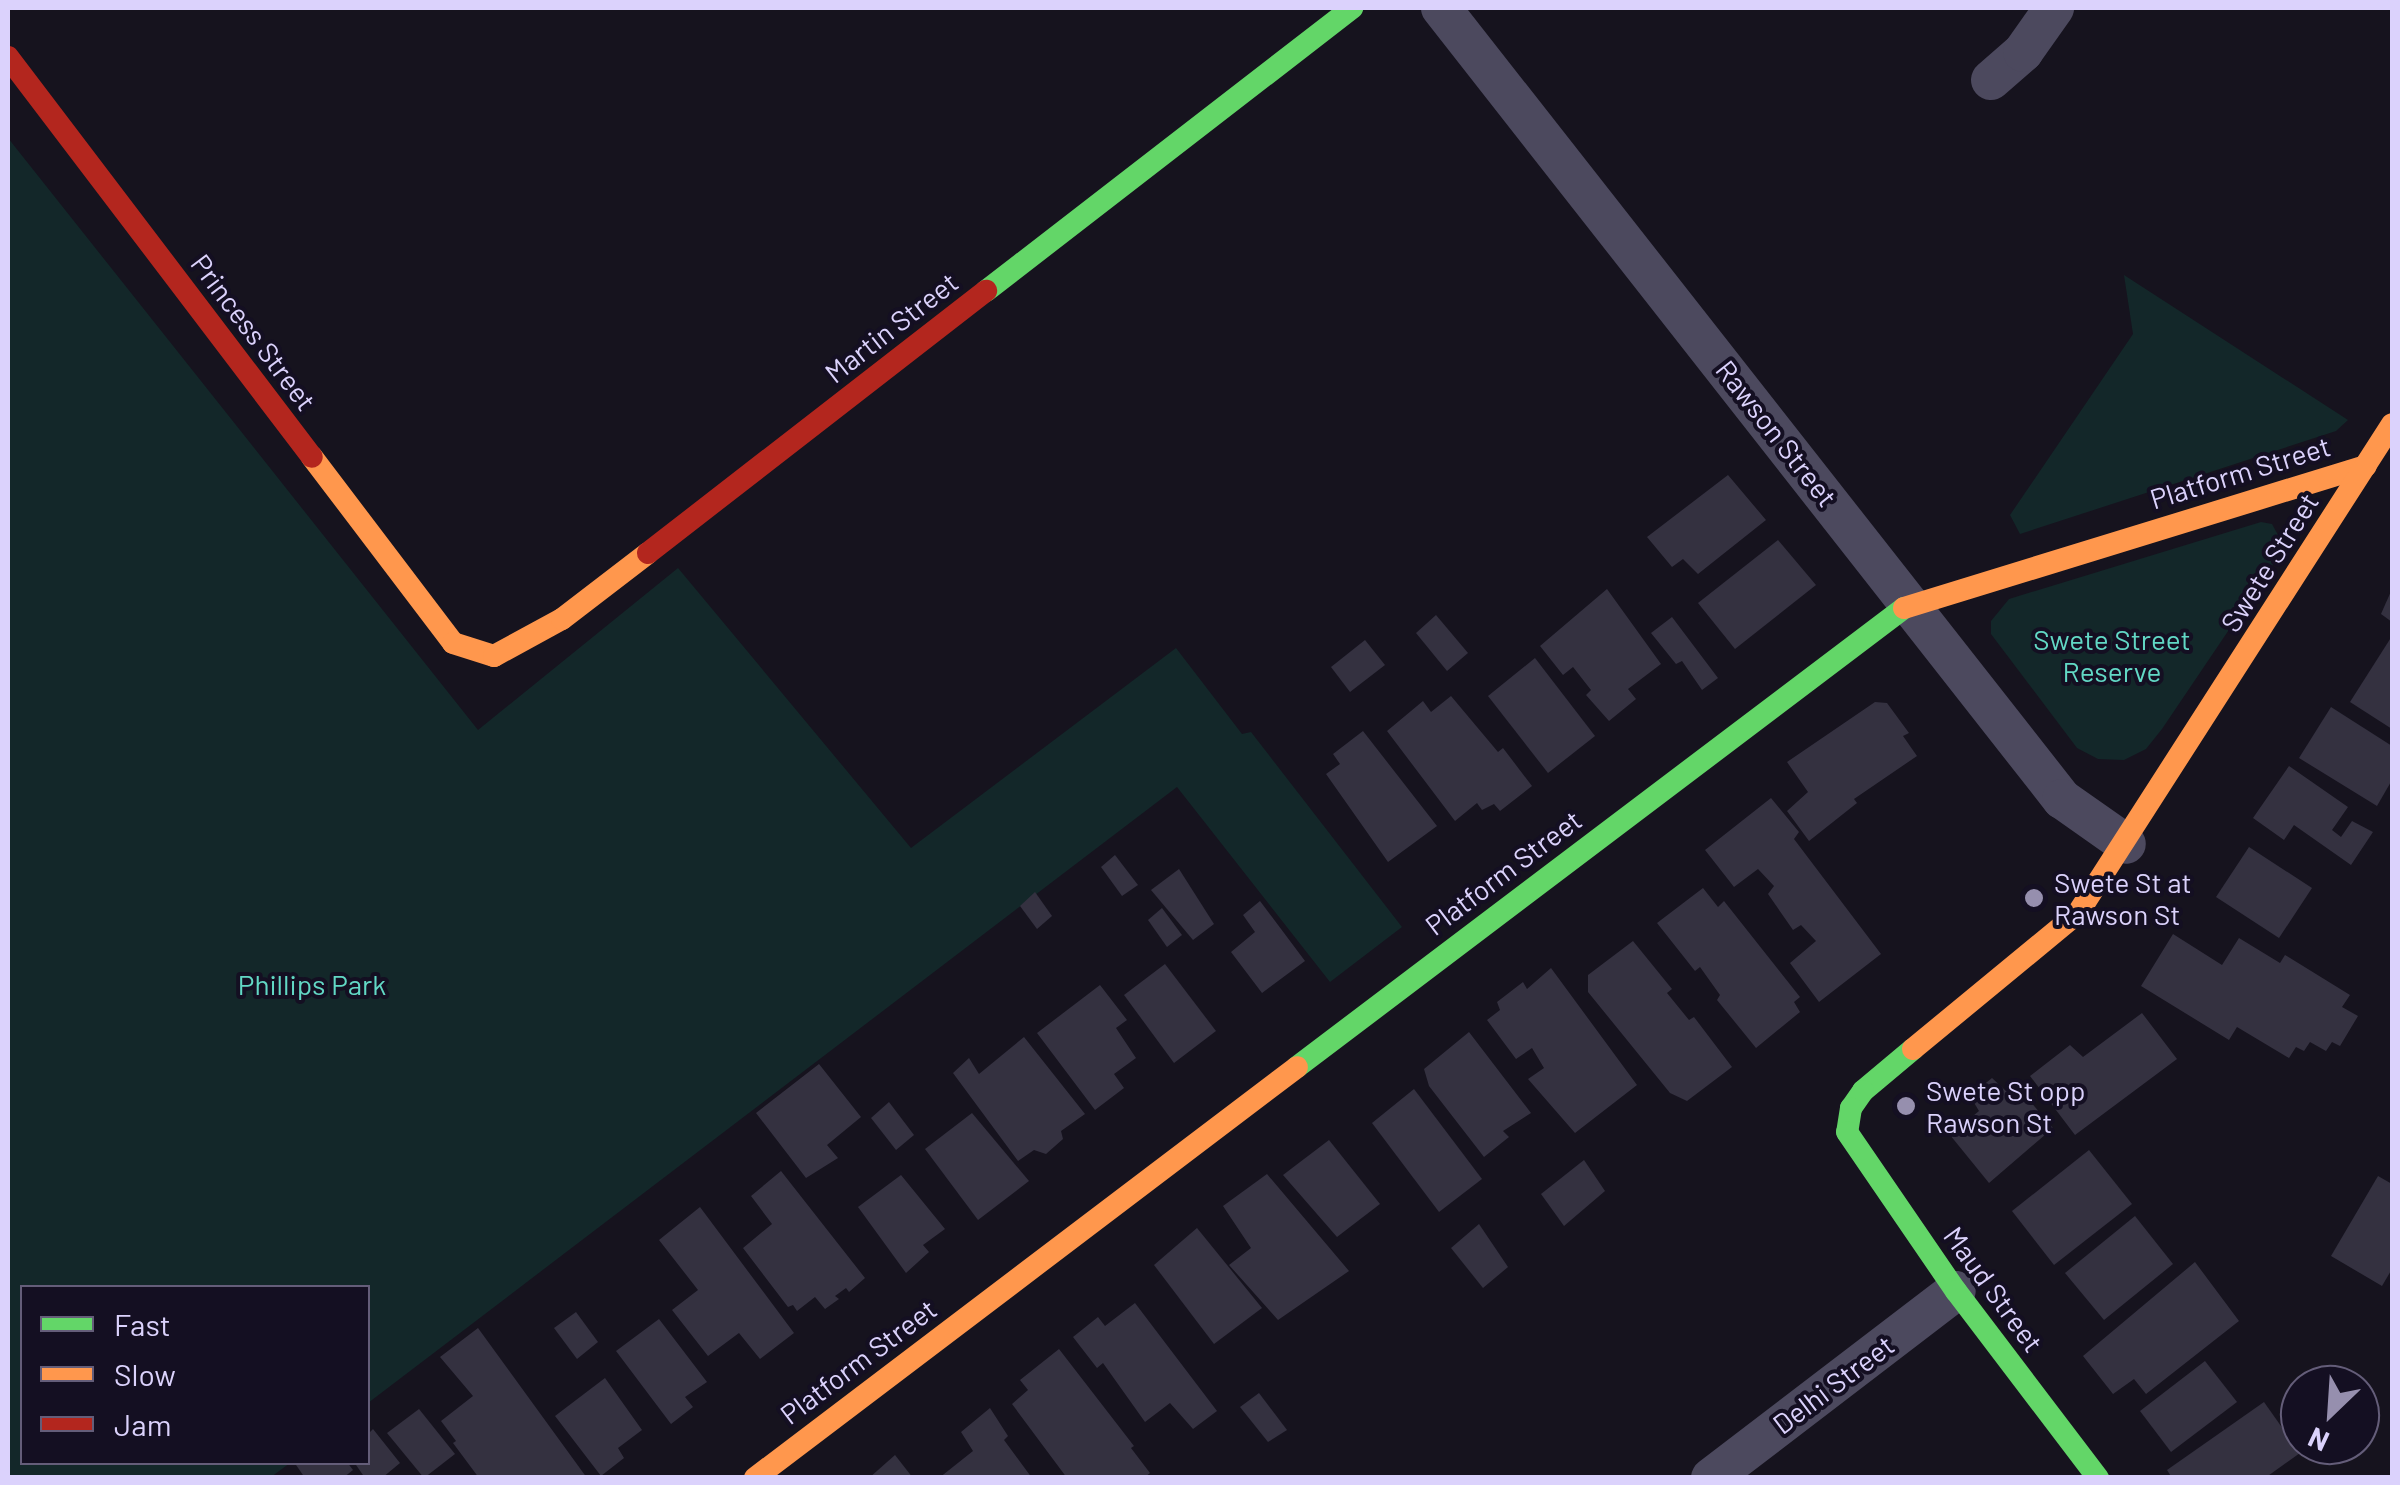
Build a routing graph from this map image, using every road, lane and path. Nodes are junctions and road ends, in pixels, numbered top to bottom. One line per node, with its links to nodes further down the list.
1 (1352, 8): 9 (street, Martin Street)
2 (1441, 8): 8 (street, Rawson Street)
3 (2054, 8): 5 (street)
4 (8, 58): 9 (street, Princess Street)
5 (1991, 80)
6 (2392, 424): 7 (street, Swete Street)
7 (2366, 466): 8 (street, Platform Street); 10 (street, Swete Street)
8 (1912, 602): 10 (street, Rawson Street); 13 (street, Platform Street)
9 (454, 642)
10 (2126, 844): 11 (street, Swete Street)
11 (1847, 1132): 12 (street, Maud Street)
12 (1956, 1290): 14 (street, Delhi Street); 15 (street, Maud Street)
13 (754, 1478)
14 (1710, 1478)
15 (2098, 1478)

